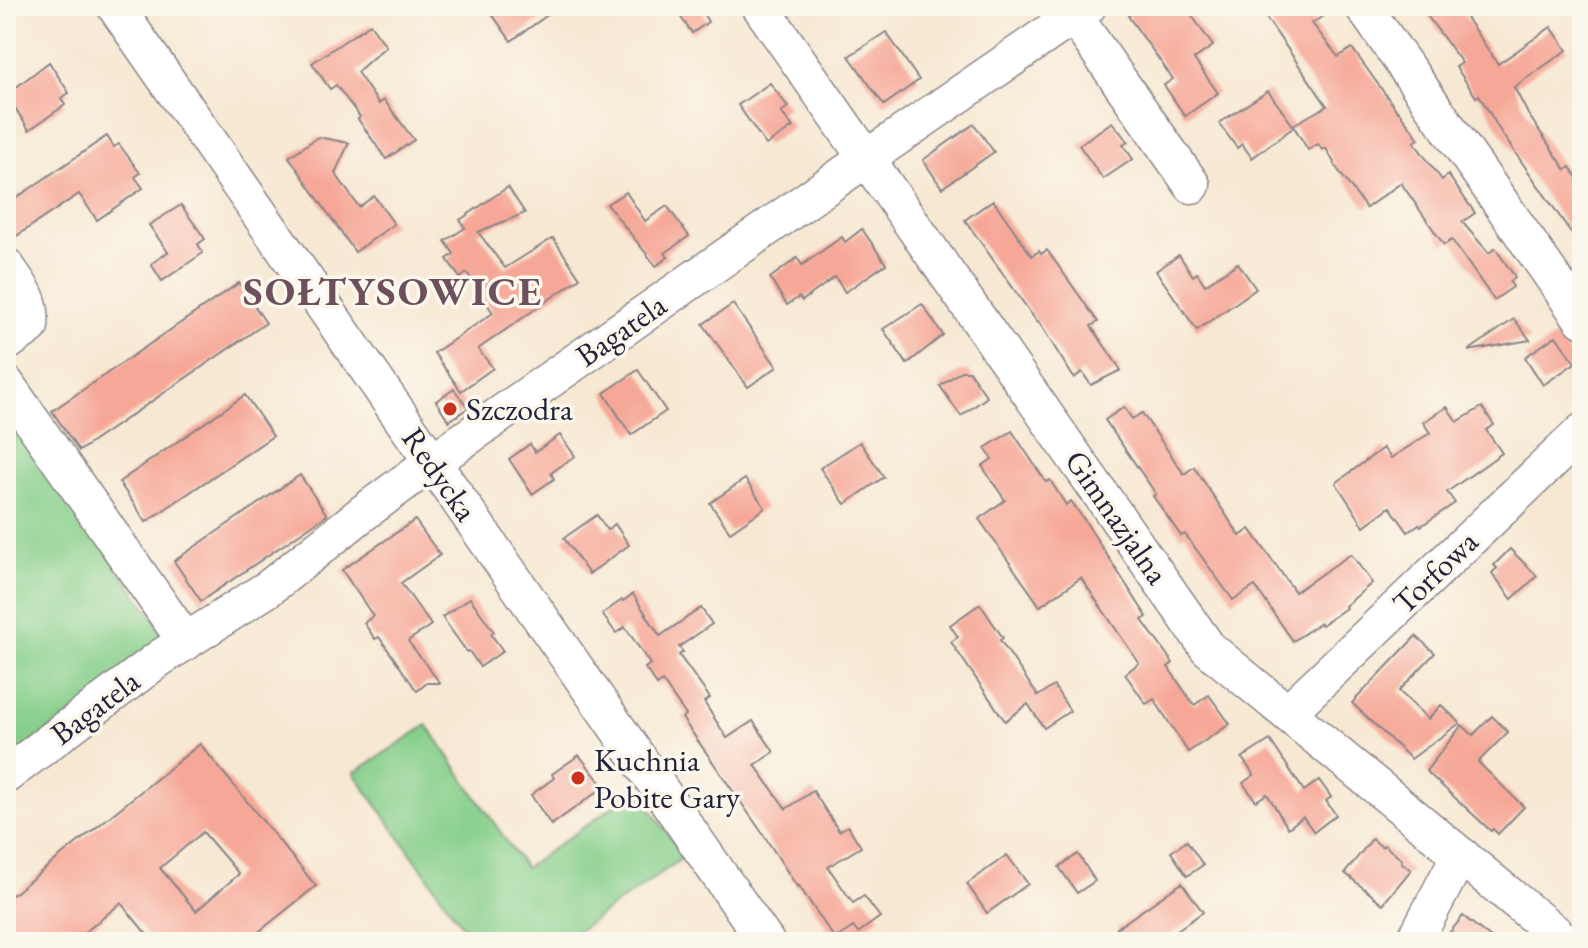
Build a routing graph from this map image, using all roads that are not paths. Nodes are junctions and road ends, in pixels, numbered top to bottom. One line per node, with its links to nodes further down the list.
1 (115, 6): 12 (street, Redycka)
2 (760, 6): 5 (street, Gimnazjalna)
3 (1363, 6): 8 (street)
4 (1081, 11): 5 (street, Bagatela); 6 (street)
5 (867, 158): 12 (street, Bagatela); 14 (street, Gimnazjalna)
6 (1192, 185)
7 (6, 266): 9 (street)
8 (1582, 319)
9 (6, 343)
10 (6, 384): 13 (street)
11 (1582, 432): 14 (street, Torfowa)
12 (432, 462): 13 (street, Bagatela); 17 (street, Redycka)
13 (186, 642): 15 (street, Bagatela)
14 (1288, 712): 16 (street, Gimnazjalna)
15 (6, 775)
16 (1462, 856): 18 (street); 19 (street, Gimnazjalna)
17 (766, 942)
18 (1414, 942)
19 (1566, 942)

